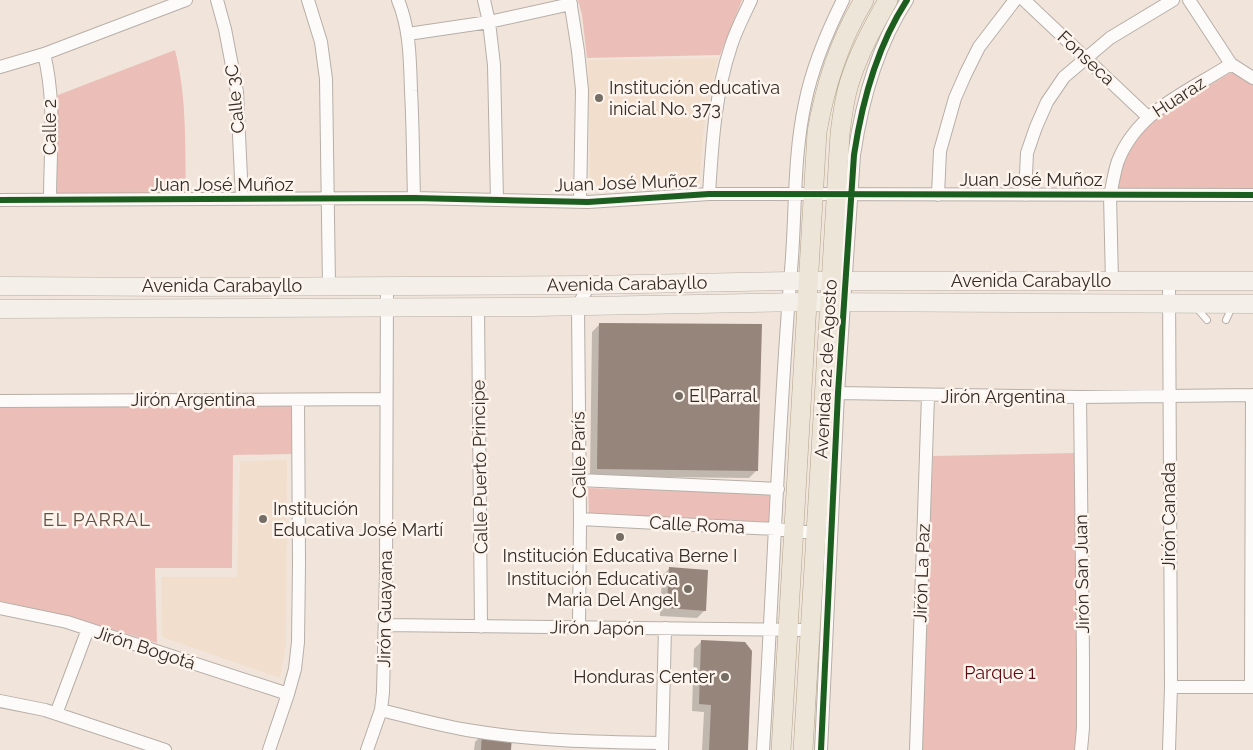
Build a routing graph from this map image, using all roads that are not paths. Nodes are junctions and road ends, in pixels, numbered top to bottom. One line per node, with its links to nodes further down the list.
1 (186, 0): 18 (street)
2 (217, 0): 32 (street, Calle 3C)
3 (308, 0): 33 (street)
4 (398, 0): 17 (street)
5 (484, 0): 16 (street)
6 (750, 0): 24 (street)
7 (843, 0): 25 (street, Avenida 22 de Agosto)
8 (864, 0): 25 (main road, Avenida 22 de Agosto)
9 (888, 0): 26 (main road, Avenida 22 de Agosto)
10 (907, 0): 26 (street, Avenida 22 de Agosto)
11 (1015, 0): 27 (street)
12 (1024, 0): 19 (street, Fonseca)
13 (1173, 0): 19 (street)
14 (1189, 0): 20 (street)
15 (570, 2): 16 (street); 37 (street)
16 (489, 22): 17 (street); 36 (street)
17 (408, 34): 31 (street)
18 (44, 54): 21 (street); 35 (street, Calle 2)
19 (1086, 58): 23 (street, Fonseca); 28 (street)
20 (1231, 64): 22 (street); 23 (street, Huaraz)
21 (0, 67)
22 (1253, 78)
23 (1148, 117): 29 (street, Huaraz)
24 (709, 194): 25 (street, Juan José Muñoz); 37 (street, Juan José Muñoz)
25 (805, 194): 26 (street, Juan José Muñoz); 38 (main road, Avenida 22 de Agosto)
26 (844, 194): 27 (street, Juan José Muñoz); 39 (main road, Avenida 22 de Agosto)
27 (938, 195): 28 (street, Juan José Muñoz)
28 (1025, 195): 29 (street, Juan José Muñoz)
29 (1110, 195): 30 (street, Juan José Muñoz); 42 (street, Huaraz)
30 (1253, 195)
31 (414, 198): 33 (street, Juan José Muñoz); 36 (street, Juan José Muñoz)
32 (242, 199): 33 (street, Juan José Muñoz); 35 (street, Juan José Muñoz)
33 (328, 199): 45 (street)
34 (0, 200): 35 (street, Juan José Muñoz)
35 (50, 200)
36 (497, 200): 37 (street, Juan José Muñoz)
37 (580, 202)
38 (799, 281): 39 (main road, Avenida Carabayllo); 43 (main road, Avenida Carabayllo); 47 (street, Avenida 22 de Agosto); 48 (main road, Avenida 22 de Agosto)
39 (838, 281): 42 (main road, Avenida Carabayllo); 49 (main road, Avenida 22 de Agosto)
40 (1169, 281): 41 (main road, Avenida Carabayllo); 42 (main road, Avenida Carabayllo); 50 (street, Jirón Canada)
41 (1253, 281)
42 (1112, 282)
43 (589, 285): 46 (main road, Avenida Carabayllo); 54 (street, Calle París)
44 (0, 286): 45 (main road, Avenida Carabayllo)
45 (329, 286): 46 (main road, Avenida Carabayllo)
46 (387, 286): 56 (street, Jirón Guayana)
47 (788, 302): 48 (main road, Avenida Carabayllo); 54 (main road, Avenida Carabayllo); 69 (street, Avenida 22 de Agosto)
48 (807, 302): 49 (main road, Avenida Carabayllo); 71 (main road, Avenida 22 de Agosto)
49 (837, 302): 50 (main road, Avenida Carabayllo); 60 (street, Avenida 22 de Agosto); 72 (main road, Avenida 22 de Agosto)
50 (1169, 304): 51 (main road, Avenida Carabayllo); 63 (street, Jirón Canada)
51 (1192, 304): 52 (main road, Avenida Carabayllo); 58 (lane)
52 (1234, 304): 53 (main road, Avenida Carabayllo); 59 (lane)
53 (1253, 304)
54 (578, 306): 55 (main road, Avenida Carabayllo); 68 (street, Calle París)
55 (478, 307): 56 (main road, Avenida Carabayllo); 75 (street, Calle Puerto Principe)
56 (387, 308): 57 (main road, Avenida Carabayllo); 65 (street, Jirón Guayana)
57 (0, 309)
58 (1207, 320)
59 (1226, 320)
60 (838, 394): 62 (street, Jirón Argentina); 94 (street, Avenida 22 de Agosto)
61 (1253, 395): 63 (street, Jirón Argentina); 82 (street)
62 (928, 396): 64 (street, Jirón Argentina); 95 (street, Jirón La Paz)
63 (1168, 396): 64 (street, Jirón Argentina); 81 (street, Jirón Canada)
64 (1080, 397): 96 (street, Jirón San Juan)
65 (386, 399): 66 (street, Jirón Argentina); 74 (street, Jirón Guayana)
66 (298, 400): 67 (street, Jirón Argentina); 83 (street)
67 (0, 401)
68 (579, 480): 69 (street); 70 (street, Calle París)
69 (778, 490): 71 (street, Avenida 22 de Agosto)
70 (580, 519): 71 (street, Calle Roma); 76 (street, Calle París)
71 (785, 530): 72 (street, Calle Roma); 79 (main road, Avenida 22 de Agosto)
72 (815, 533): 80 (main road, Avenida 22 de Agosto)
73 (0, 608): 78 (street, Jirón Bogotá)
74 (384, 626): 75 (street, Jirón Japón); 85 (street, Jirón Guayana)
75 (481, 626): 76 (street, Jirón Japón)
76 (579, 627): 77 (street, Jirón Japón)
77 (665, 628): 79 (street, Jirón Japón); 87 (street)
78 (88, 629): 83 (street, Jirón Bogotá); 86 (street)
79 (779, 629): 80 (street, Jirón Japón); 91 (street, Avenida 22 de Agosto); 92 (main road, Avenida 22 de Agosto)
80 (810, 630): 93 (main road, Avenida 22 de Agosto)
81 (1171, 687): 82 (street); 97 (street, Jirón Canada)
82 (1252, 687)
83 (288, 694): 89 (street)
84 (0, 701): 86 (street)
85 (380, 710): 87 (street); 90 (street, Jirón Guayana)
86 (56, 714): 88 (street)
87 (662, 747)
88 (165, 750)
89 (269, 750)
90 (367, 750)
91 (763, 750)
92 (781, 750)
93 (803, 750)
94 (820, 750)
95 (916, 750)
96 (1081, 750)
97 (1169, 750)

